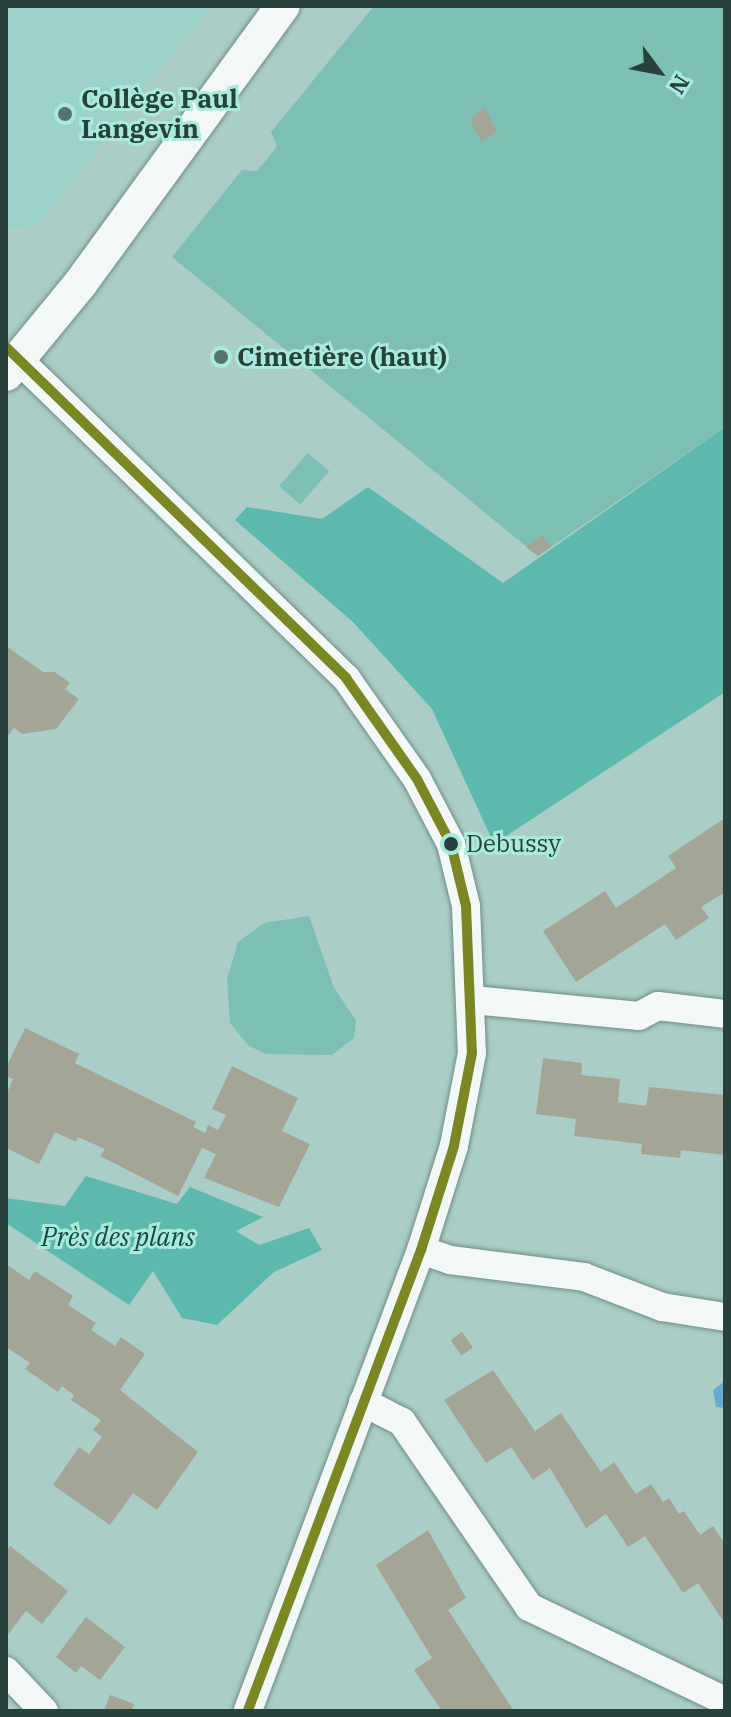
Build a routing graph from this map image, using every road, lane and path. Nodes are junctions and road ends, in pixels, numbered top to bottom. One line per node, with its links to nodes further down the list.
1 (283, 6): 2 (street)
2 (10, 360): 3 (street)
3 (473, 1000): 4 (street); 5 (street)
4 (725, 1014)
5 (421, 1250): 6 (street); 7 (street)
6 (725, 1317)
7 (363, 1402): 9 (street); 11 (street)
8 (6, 1671): 10 (street)
9 (725, 1701)
10 (27, 1705)
11 (248, 1711)

